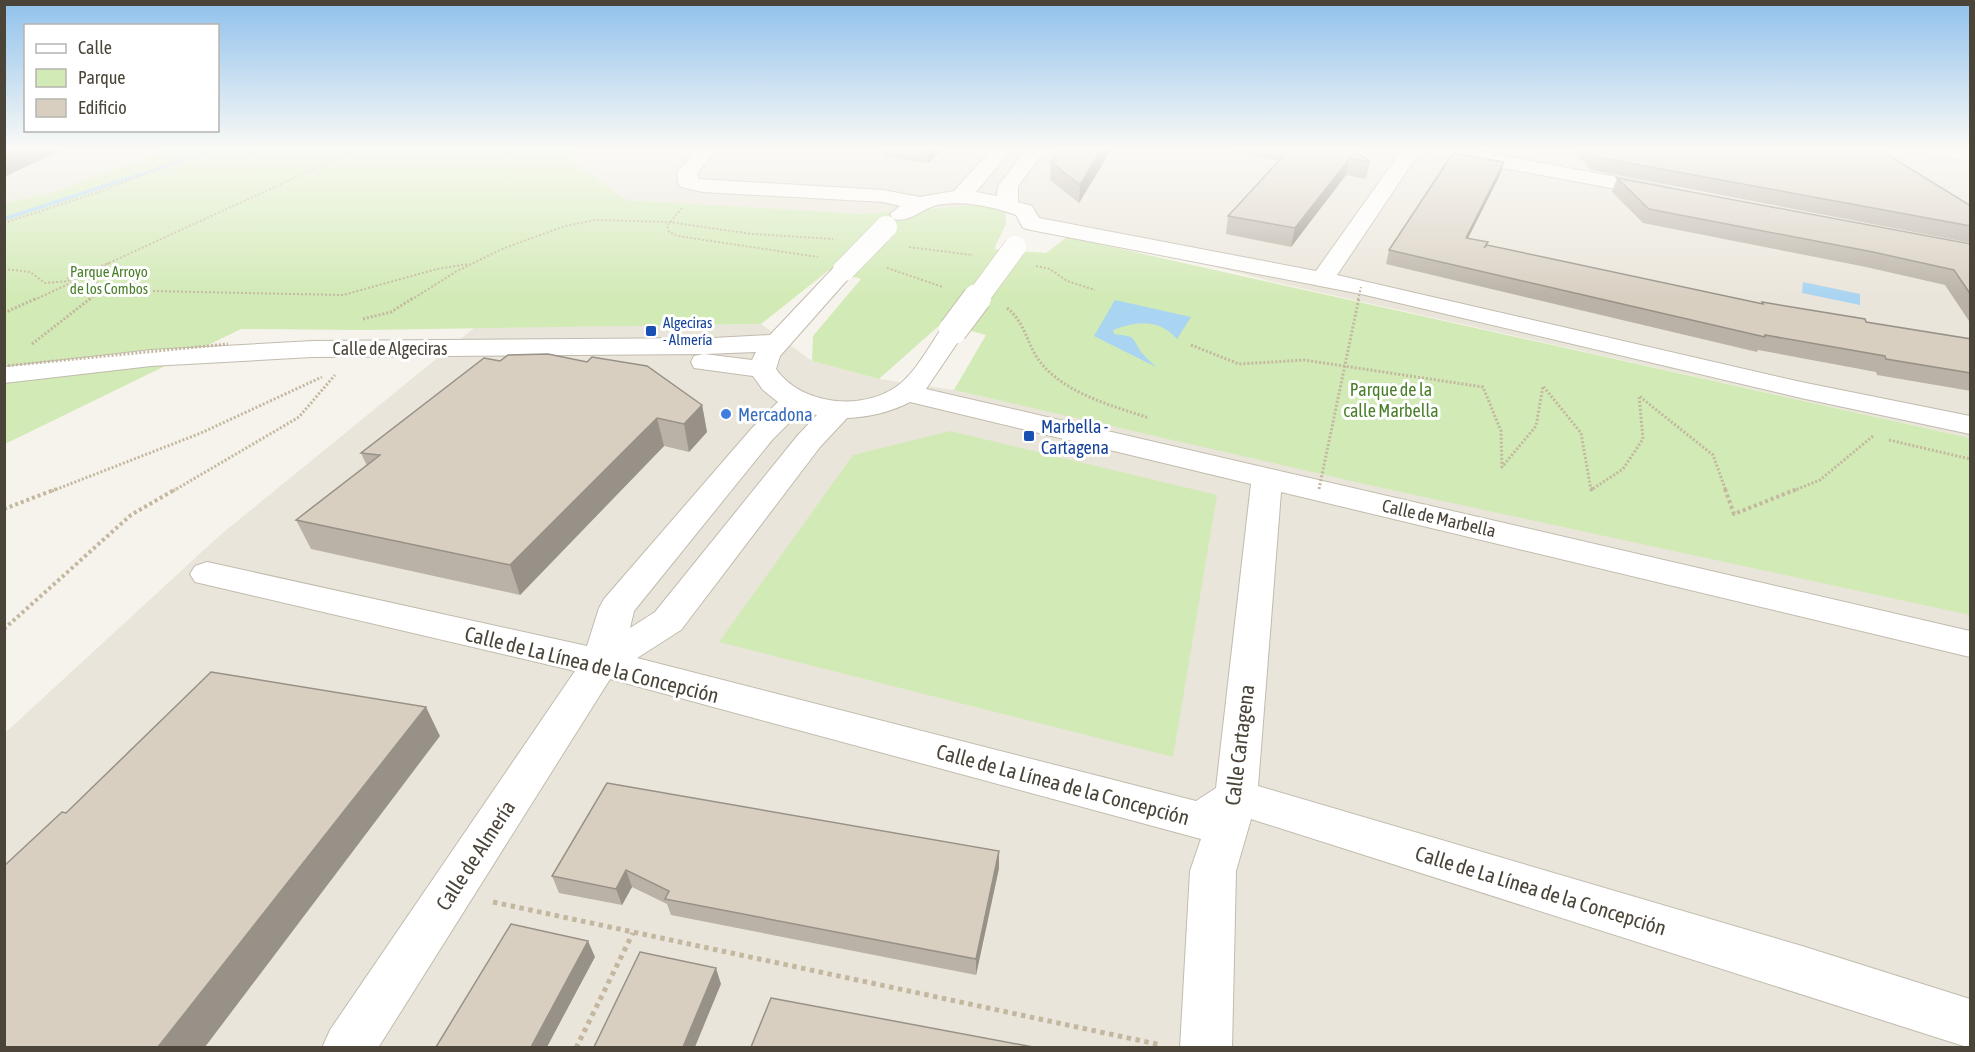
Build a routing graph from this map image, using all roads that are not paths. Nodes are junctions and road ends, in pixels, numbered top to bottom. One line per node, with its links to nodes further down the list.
1 (899, 199): 6 (street)
2 (946, 199): 6 (street)
3 (982, 199): 7 (street)
4 (1007, 199): 7 (street)
5 (1378, 199): 9 (street)
6 (919, 203): 10 (street, bridge)
7 (1007, 205): 8 (street)
8 (1031, 223): 9 (street); 15 (street, bridge)
9 (1322, 280): 18 (street)
10 (777, 343): 11 (street, Calle de Algeciras); 13 (street)
11 (231, 352): 12 (street, Calle de Algeciras); 13 (street, Calle de Algeciras); 14 (street, Calle de Algeciras)
12 (7, 367)
13 (762, 369): 16 (street)
14 (4, 390)
15 (908, 393): 17 (street); 19 (street, Calle de Marbella)
16 (795, 401): 17 (street); 22 (street, Calle de Almería)
17 (838, 410): 22 (street, Calle de Almería)
18 (1971, 425)
19 (1267, 477): 21 (street, Calle de Marbella); 23 (street, Calle Cartagena)
20 (207, 574): 22 (street, Calle de La Línea de la Concepción)
21 (1971, 644)
22 (601, 663): 23 (street, Calle de La Línea de la Concepción); 25 (street, Calle de Almería)
23 (1236, 798): 24 (street, Calle de La Línea de la Concepción); 26 (street, Calle Cartagena)
24 (1971, 1024)
25 (348, 1047)
26 (1206, 1047)

